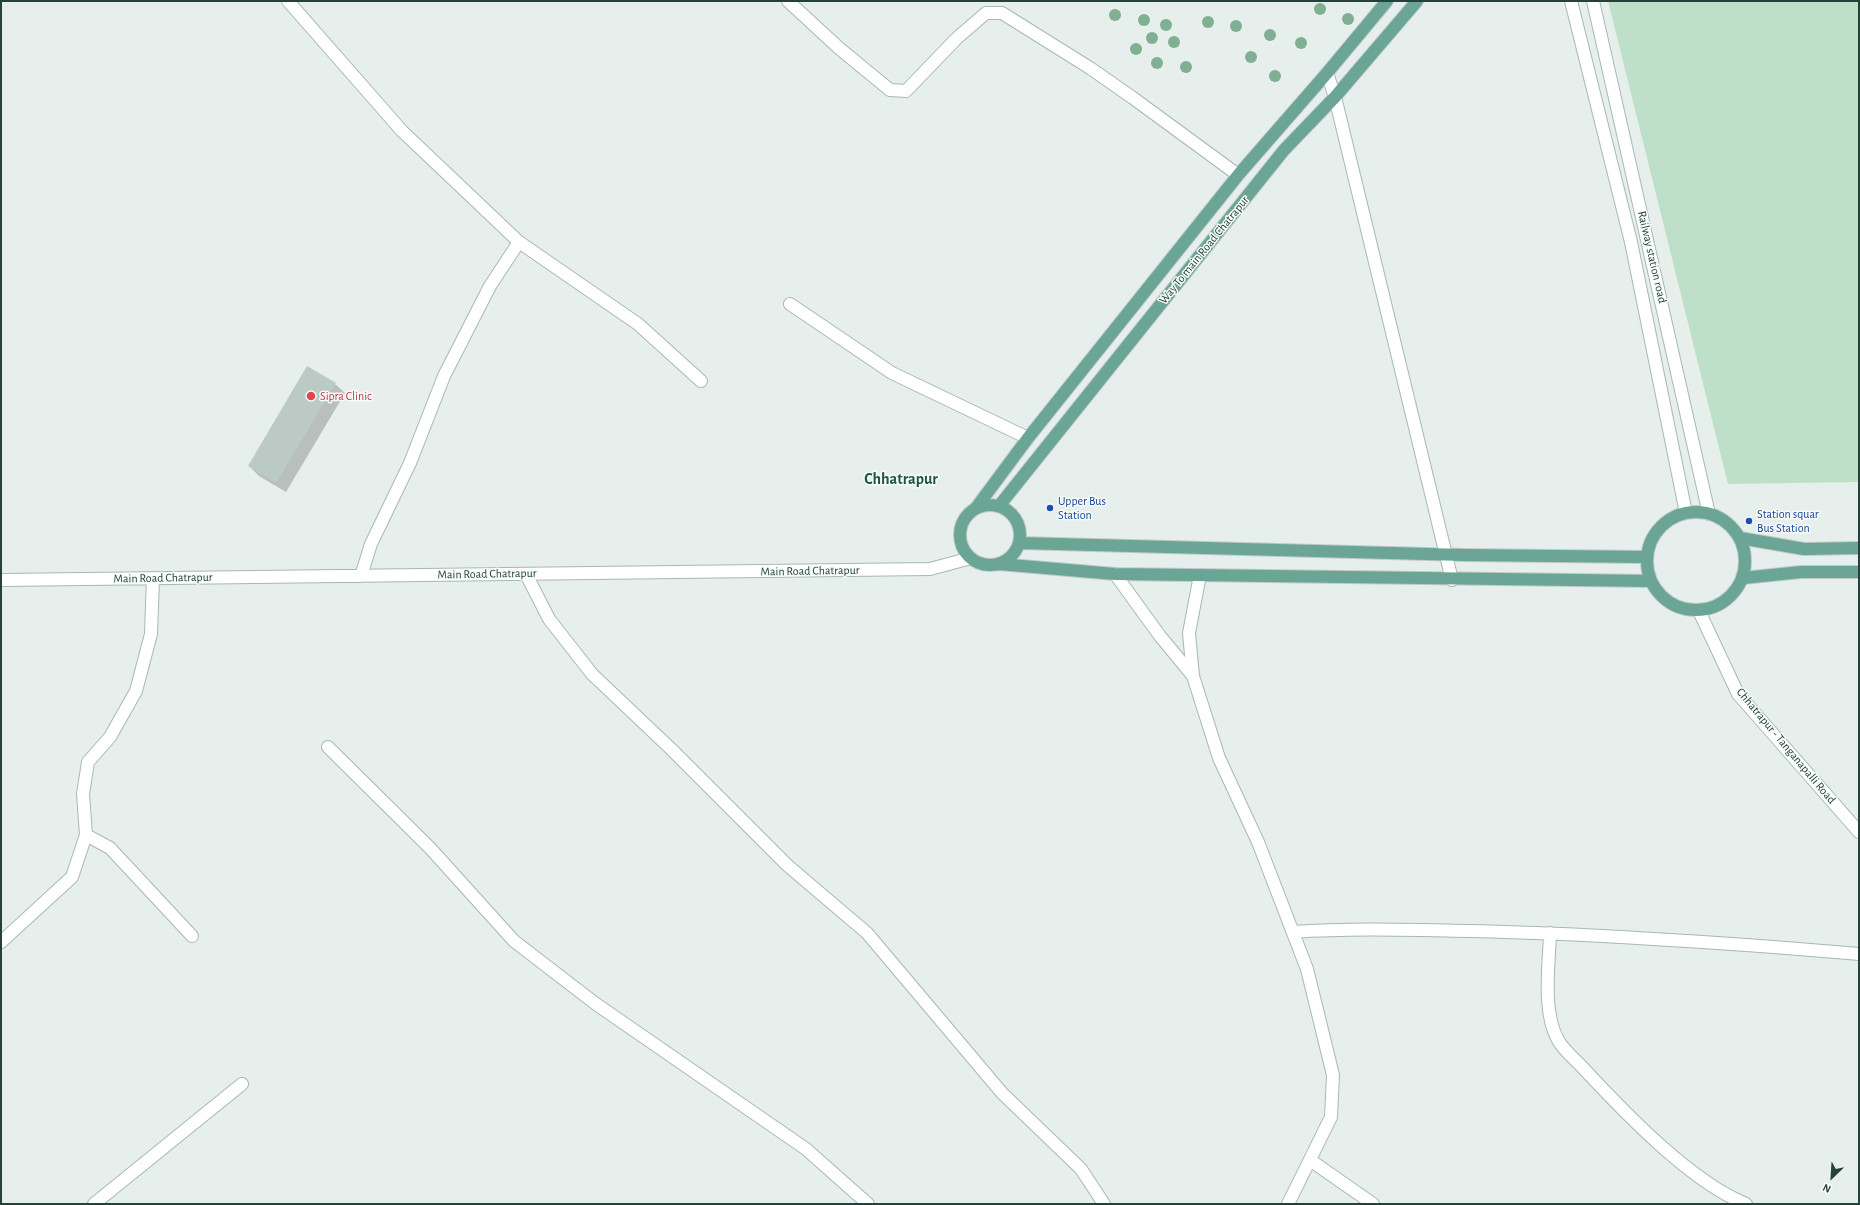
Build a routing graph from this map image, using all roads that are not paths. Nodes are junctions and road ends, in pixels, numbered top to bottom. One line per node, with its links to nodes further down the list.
1 (288, 1): 10 (street)
2 (788, 1): 9 (street)
3 (1387, 1): 7 (main road, Way To main Road Chatrapur)
4 (1417, 1): 8 (main road, Way To main Road Chatrapur)
5 (1571, 1): 16 (street, Railway station road)
6 (1593, 1): 17 (street, Railway station road)
7 (1327, 73): 8 (street); 9 (main road, Way To main Road Chatrapur)
8 (1335, 96): 14 (main road, Way To main Road Chatrapur); 21 (street)
9 (1239, 174): 13 (main road, Way To main Road Chatrapur)
10 (519, 242): 12 (street); 29 (street)
11 (790, 304): 13 (street)
12 (701, 381)
13 (1028, 438): 15 (main road, Way To main Road Chatrapur)
14 (999, 506): 15 (main road); 19 (main road)
15 (976, 508): 23 (main road)
16 (1686, 513): 17 (main road); 22 (main road)
17 (1709, 514): 18 (main road)
18 (1740, 538): 20 (main road); 31 (main road)
19 (1020, 543): 21 (main road); 24 (main road)
20 (1859, 548)
21 (1445, 554): 22 (main road); 33 (street)
22 (1646, 557): 34 (main road)
23 (970, 558): 24 (main road); 26 (street, Main Road Chatrapur)
24 (999, 564): 27 (main road)
25 (1859, 572): 31 (main road)
26 (526, 574): 29 (street, Main Road Chatrapur); 49 (street)
27 (1115, 574): 28 (main road); 36 (street)
28 (1200, 575): 33 (main road); 36 (street)
29 (361, 576): 30 (street, Main Road Chatrapur)
30 (153, 578): 32 (street, Main Road Chatrapur); 39 (street)
31 (1743, 578): 35 (main road)
32 (1, 580)
33 (1452, 580): 34 (main road)
34 (1651, 581): 35 (main road)
35 (1699, 611): 38 (street, Chhatrapur - Tanganapalli Road)
36 (1193, 676): 40 (street)
37 (328, 747): 48 (street)
38 (1859, 832)
39 (86, 835): 42 (street); 43 (street)
40 (1293, 932): 41 (street); 46 (street)
41 (1550, 933): 44 (street); 52 (street)
42 (192, 936)
43 (1, 942)
44 (1859, 954)
45 (242, 1084): 47 (street)
46 (1310, 1160): 50 (street); 51 (street)
47 (94, 1204)
48 (868, 1204)
49 (1104, 1204)
50 (1288, 1204)
51 (1373, 1204)
52 (1746, 1204)

